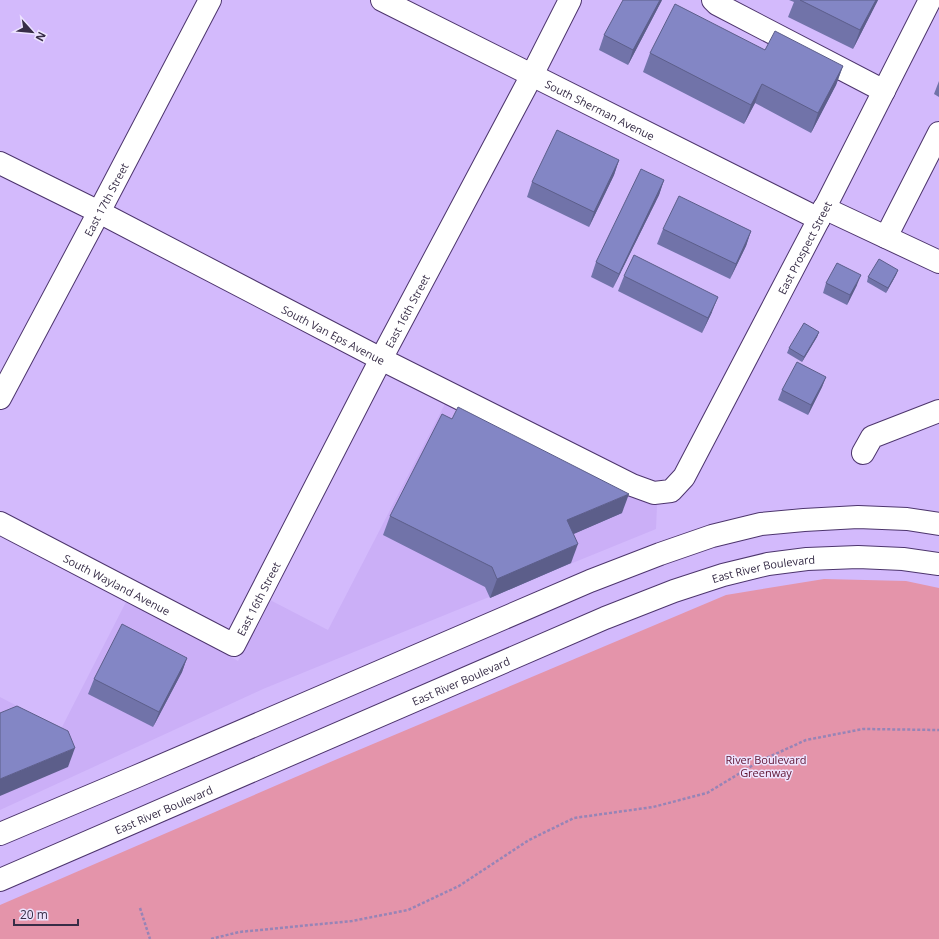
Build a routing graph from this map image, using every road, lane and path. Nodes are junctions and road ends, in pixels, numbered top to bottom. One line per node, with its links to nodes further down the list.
1 (210, 0): 10 (street, East 17th Street)
2 (382, 0): 6 (street, South Sherman Avenue)
3 (570, 0): 6 (street, East 16th Street)
4 (713, 0): 7 (street)
5 (930, 0): 7 (street, East Prospect Street)
6 (532, 75): 11 (street, South Sherman Avenue); 14 (street, East 16th Street)
7 (884, 91): 11 (street, East Prospect Street)
8 (939, 133): 12 (street)
9 (0, 163): 10 (street, South Van Eps Avenue)
10 (99, 212): 14 (street, South Van Eps Avenue); 15 (street, East 17th Street)
11 (821, 213): 12 (street, South Sherman Avenue); 18 (street, East Prospect Street)
12 (886, 237): 13 (street, South Sherman Avenue)
13 (939, 262)
14 (381, 359): 18 (street, South Van Eps Avenue); 22 (street, East 16th Street)
15 (0, 398)
16 (939, 411): 17 (street)
17 (863, 453)
18 (671, 491)
19 (0, 523): 22 (street, South Wayland Avenue)
20 (939, 524): 24 (street)
21 (939, 564): 25 (street, East River Boulevard)
22 (234, 645)
23 (939, 730): 28 (path)
24 (0, 834)
25 (0, 880)
26 (140, 908): 27 (path)
27 (150, 939)
28 (211, 939)

